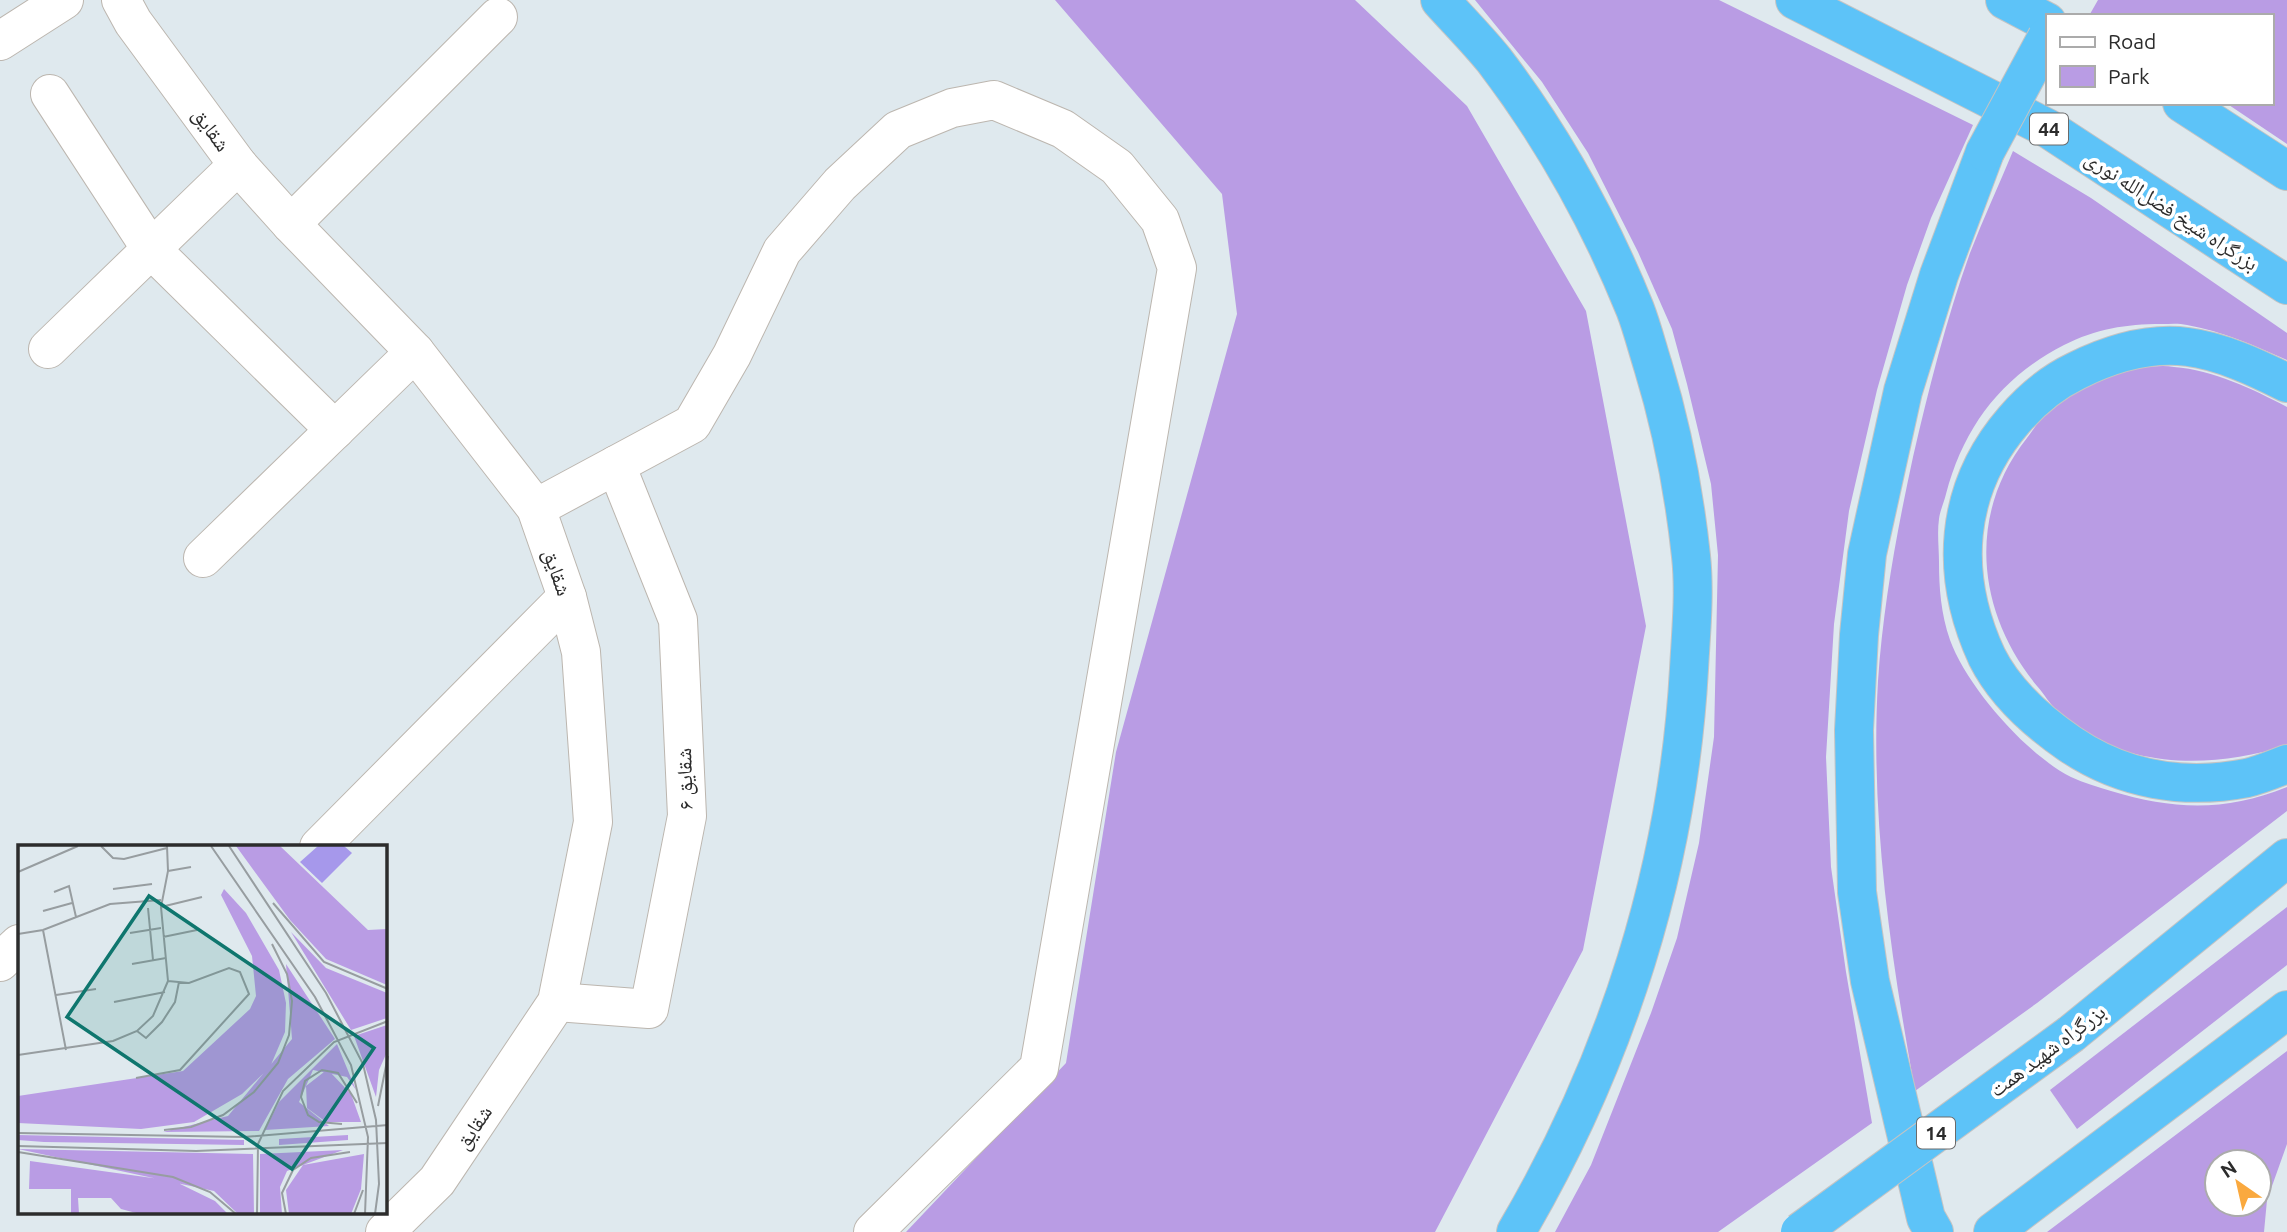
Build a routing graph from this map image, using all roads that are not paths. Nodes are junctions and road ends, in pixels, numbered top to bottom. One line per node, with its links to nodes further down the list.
1 (64, 0): 9 (street)
2 (1440, 0): 34 (highway)
3 (1795, 0): 16 (highway, بزرگراه شیخ فضل‌الله نوری / 44)
4 (2005, 0): 7 (highway)
5 (136, 7): 12 (street, شقایق)
6 (498, 17): 14 (street)
7 (2046, 21)
8 (2046, 39): 36 (highway, bridge)
9 (0, 41)
10 (50, 94): 15 (street)
11 (2185, 105): 13 (highway)
12 (238, 165): 14 (street, شقایق); 15 (street)
13 (2287, 172)
14 (291, 224): 18 (street, شقایق)
15 (151, 249): 17 (street); 20 (street)
16 (2287, 285)
17 (48, 349)
18 (415, 352): 20 (street); 22 (street, شقایق)
19 (2287, 383): 25 (highway)
20 (335, 430): 23 (street)
21 (616, 465): 22 (street); 30 (street, شقایق ۶); 33 (street)
22 (536, 508): 24 (street, شقایق)
23 (202, 558)
24 (567, 597): 26 (street); 30 (street, شقایق)
25 (2287, 764)
26 (321, 845)
27 (2287, 858): 35 (highway, بزرگراه شهید همت / 14, bridge)
28 (18, 945): 29 (street)
29 (0, 962)
30 (556, 1002): 32 (street, شقایق)
31 (2287, 1010): 37 (highway)
32 (385, 1232)
33 (873, 1232)
34 (1517, 1232)
35 (1800, 1232)
36 (1934, 1232)
37 (1993, 1232)

